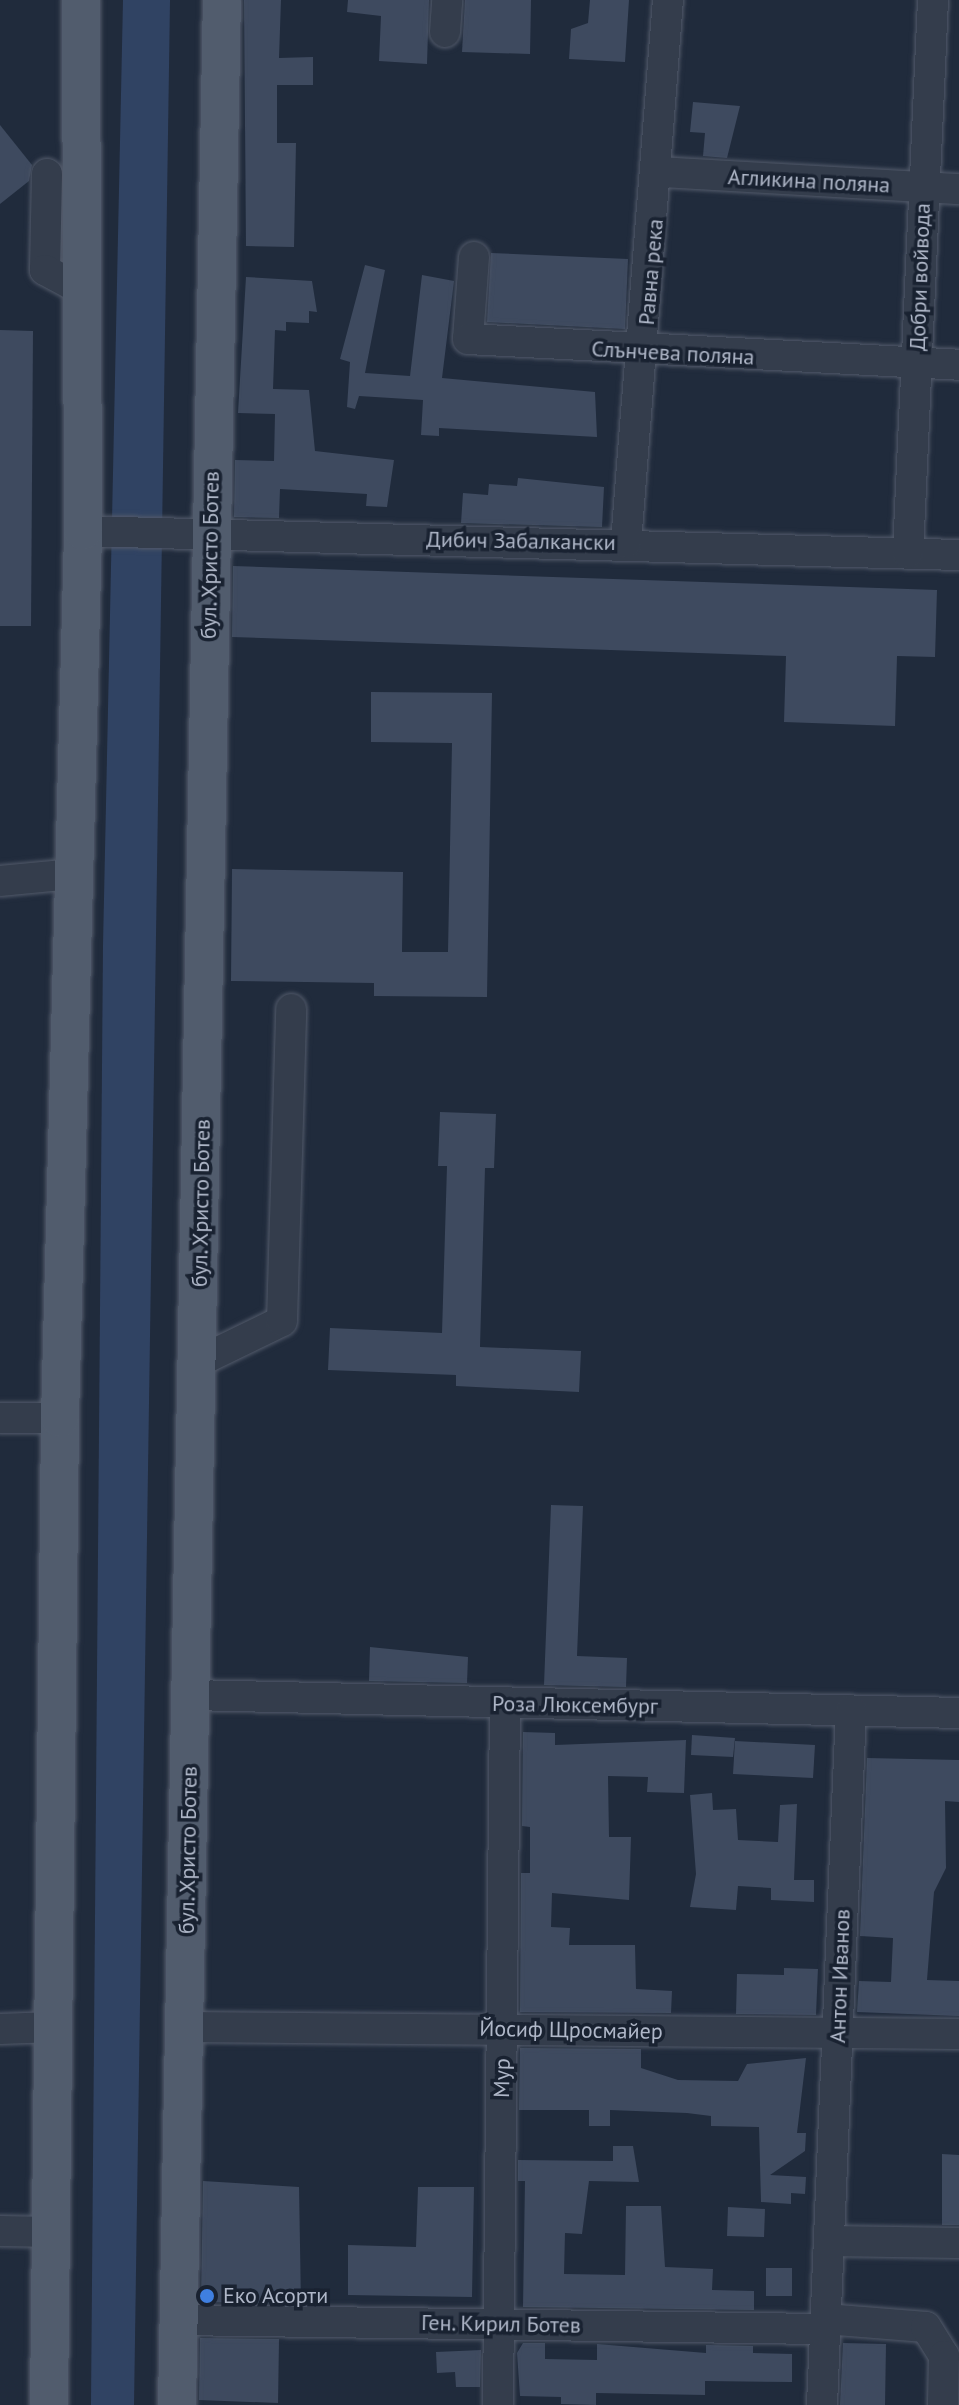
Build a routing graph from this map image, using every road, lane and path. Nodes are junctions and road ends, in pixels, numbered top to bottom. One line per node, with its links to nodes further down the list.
1 (53, 0): 8 (main road)
2 (81, 0): 8 (main road)
3 (222, 0): 19 (main road, бул. Христо Ботев)
4 (447, 0): 7 (street)
5 (668, 0): 9 (street, Равна река)
6 (933, 0): 11 (street, Добри войвода)
7 (445, 32)
8 (80, 44): 14 (main road)
9 (660, 172): 11 (street, Агликина поляна); 15 (street, Равна река)
10 (47, 174): 14 (street)
11 (923, 187): 12 (street, Агликина поляна); 16 (street, Добри войвода)
12 (959, 189)
13 (474, 257): 15 (street, Слънчева поляна)
14 (84, 291): 18 (main road)
15 (644, 353): 16 (street, Слънчева поляна); 20 (street, Равна река)
16 (917, 364): 17 (street, Слънчева поляна); 21 (street, Добри войвода)
17 (959, 365)
18 (83, 531): 19 (street, Дибич Забалкански); 23 (main road)
19 (210, 534): 20 (street, Дибич Забалкански); 26 (main road, бул. Христо Ботев)
20 (626, 543): 21 (street, Дибич Забалкански)
21 (908, 553): 22 (street, Дибич Забалкански)
22 (959, 555)
23 (73, 874): 24 (street); 28 (main road)
24 (0, 881)
25 (291, 1009): 26 (street)
26 (198, 1362): 29 (main road, бул. Христо Ботев)
27 (0, 1418): 28 (street)
28 (60, 1418): 33 (main road)
29 (191, 1695): 30 (street, Роза Люксембург); 34 (main road, бул. Христо Ботев)
30 (505, 1703): 31 (street, Роза Люксембург); 36 (street, Мур)
31 (851, 1711): 32 (street, Роза Люксембург); 37 (street, Антон Иванов)
32 (959, 1713)
33 (53, 2027): 35 (street); 40 (main road)
34 (184, 2027): 36 (street, Йосиф Щросмайер); 43 (main road, бул. Христо Ботев)
35 (0, 2029)
36 (502, 2029): 37 (street, Йосиф Щросмайер); 44 (street, Мур)
37 (837, 2033): 38 (street, Йосиф Щросмайер); 41 (street, Антон Иванов)
38 (959, 2034)
39 (0, 2231): 40 (street)
40 (50, 2232): 46 (main road)
41 (829, 2241): 42 (street); 45 (street, Антон Иванов)
42 (959, 2243)
43 (177, 2320): 44 (street, Ген. Кирил Ботев); 47 (main road, бул. Христо Ботев)
44 (499, 2324): 45 (street, Ген. Кирил Ботев); 48 (street, Мур)
45 (825, 2324): 49 (street, Антон Иванов); 50 (street, Ген. Кирил Ботев)
46 (49, 2405)
47 (177, 2405)
48 (498, 2405)
49 (822, 2405)
50 (943, 2405)

